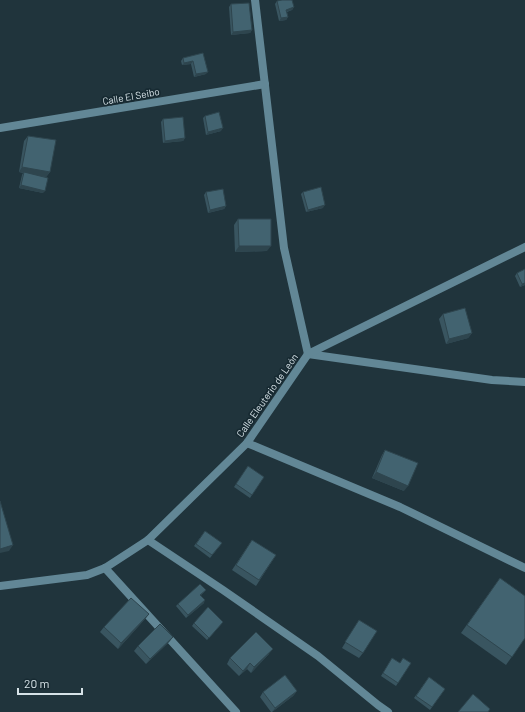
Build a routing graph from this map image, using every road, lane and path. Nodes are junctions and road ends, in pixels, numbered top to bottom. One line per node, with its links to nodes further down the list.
1 (255, 0): 2 (street)
2 (265, 84): 3 (street, Calle El Seibo); 5 (street)
3 (0, 128)
4 (525, 246): 5 (street)
5 (308, 354): 6 (street, Calle Eleuterio de León); 7 (street, Calle Eleuterio de León)
6 (525, 382)
7 (247, 443): 8 (street, Calle Eleuterio de León); 10 (street)
8 (148, 540): 9 (street, Calle Eleuterio de León); 13 (street)
9 (105, 568): 11 (street, Calle Eleuterio de León); 12 (street)
10 (525, 568)
11 (0, 586)
12 (236, 712)
13 (388, 712)

